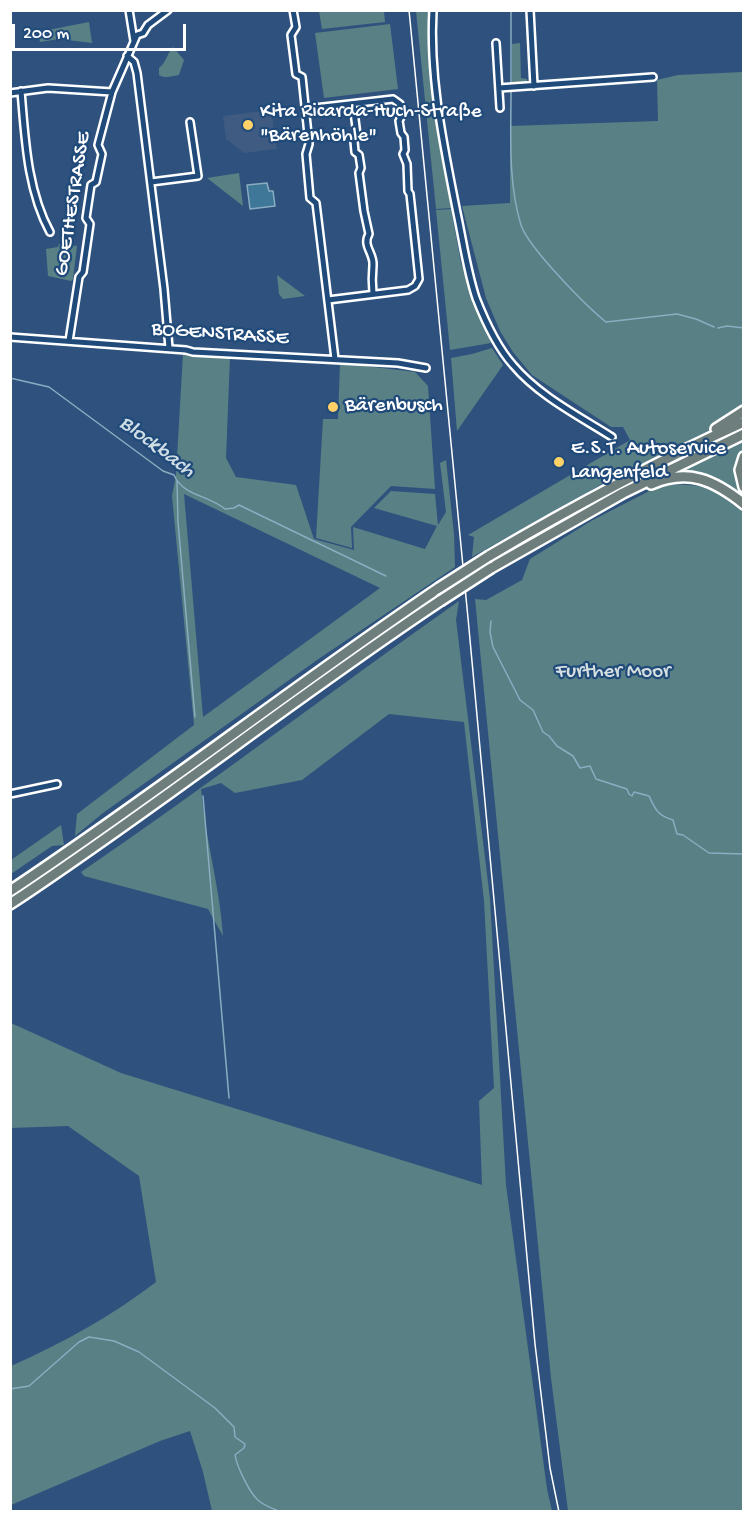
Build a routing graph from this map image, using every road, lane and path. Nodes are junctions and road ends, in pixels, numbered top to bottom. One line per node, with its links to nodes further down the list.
1 (129, 10): 6 (street)
2 (168, 10): 6 (street, GOETHESTRASSE)
3 (292, 10): 17 (street)
4 (433, 10): 31 (street)
5 (530, 10): 10 (street)
6 (134, 41): 8 (street, GOETHESTRASSE)
7 (496, 43): 11 (street)
8 (127, 56): 13 (street, GOETHESTRASSE); 19 (street)
9 (653, 77): 10 (street)
10 (534, 87): 11 (street)
11 (500, 88): 16 (street)
12 (21, 91): 13 (street); 14 (street); 20 (street)
13 (112, 92): 24 (street, GOETHESTRASSE)
14 (10, 93)
15 (353, 104): 17 (street); 21 (street); 21 (street)
16 (500, 108)
17 (306, 109): 22 (street)
18 (190, 122): 19 (street)
19 (151, 182): 25 (street)
20 (50, 231)
21 (373, 294): 22 (street)
22 (328, 300): 26 (street)
23 (10, 337): 24 (street, BOGENSTRASSE)
24 (69, 341): 25 (street, BOGENSTRASSE)
25 (170, 348): 26 (street, BOGENSTRASSE)
26 (335, 359): 27 (street, BOGENSTRASSE)
27 (426, 368)
28 (744, 411): 32 (highway)
29 (744, 423): 32 (highway)
30 (744, 434): 35 (highway)
31 (612, 437)
32 (668, 457): 39 (highway, bridge)
33 (744, 457): 34 (highway)
34 (744, 487)
35 (623, 493): 36 (highway); 40 (highway, bridge)
36 (744, 504)
37 (57, 784): 38 (street)
38 (10, 794)
39 (10, 891)
40 (10, 904)

